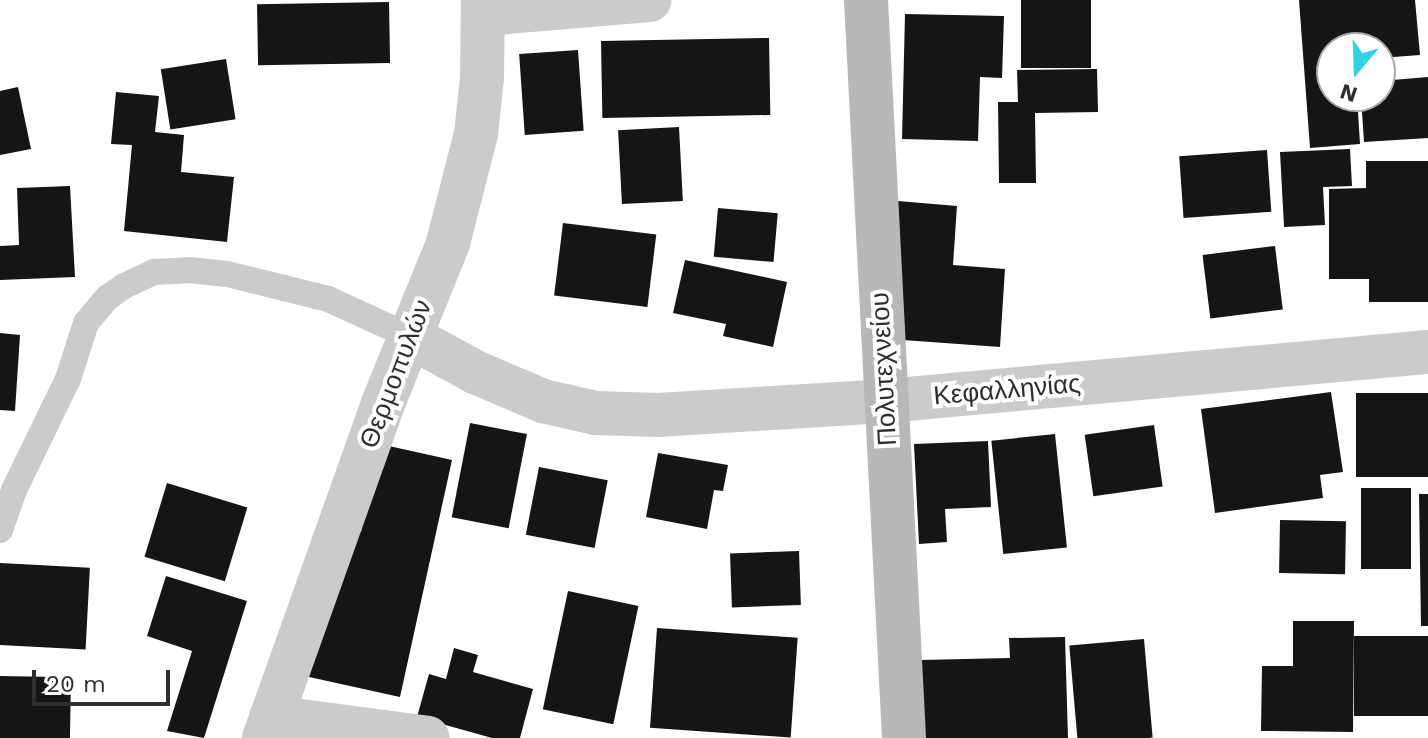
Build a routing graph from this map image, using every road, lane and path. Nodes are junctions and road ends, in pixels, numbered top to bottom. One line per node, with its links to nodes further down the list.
1 (649, 0): 3 (street)
2 (866, 0): 6 (main road, Πολυτεχνείου)
3 (483, 7): 4 (street, Θερμοπυλών)
4 (409, 336): 6 (street, Κεφαλληνίας); 7 (lane); 8 (street, Θερμοπυλών)
5 (1428, 352): 6 (street, Κεφαλληνίας)
6 (885, 401): 10 (main road, Πολυτεχνείου)
7 (0, 530)
8 (268, 728): 9 (street)
9 (428, 738)
10 (904, 738)

